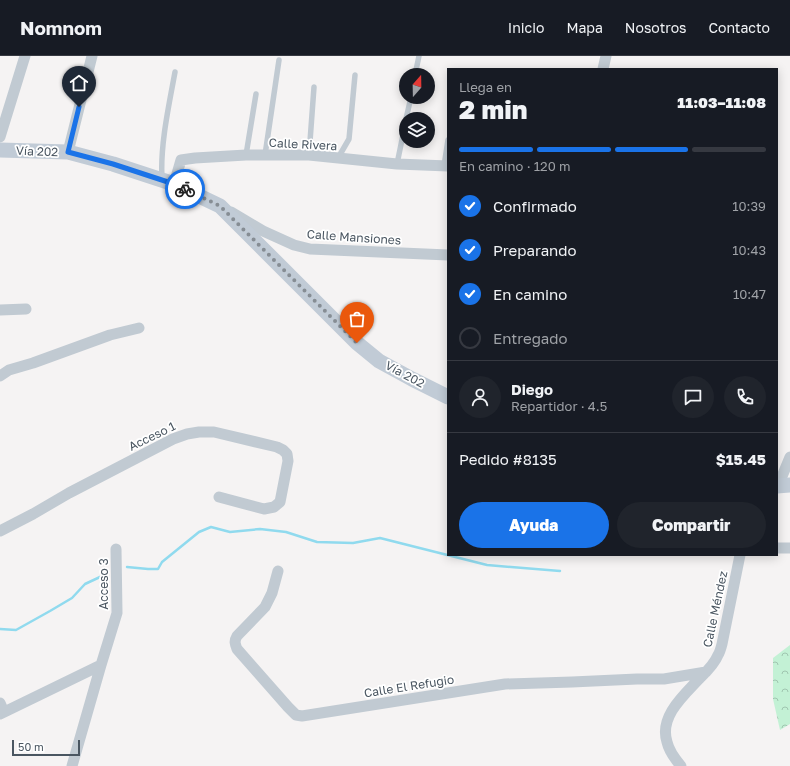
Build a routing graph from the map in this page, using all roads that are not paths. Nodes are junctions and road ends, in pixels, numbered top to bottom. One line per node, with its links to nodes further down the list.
1 (25, 56): 12 (street)
2 (92, 56): 15 (street)
3 (419, 56): 6 (lane)
4 (606, 56): 7 (street)
5 (279, 60): 18 (lane)
6 (416, 68)
7 (603, 68)
8 (175, 72): 23 (lane)
9 (355, 75): 20 (lane)
10 (314, 87): 19 (lane)
11 (256, 94): 17 (lane)
12 (0, 137)
13 (400, 148): 21 (lane)
14 (0, 150): 15 (main road, Vía 202)
15 (68, 152): 23 (main road, Vía 202)
16 (447, 153): 22 (lane)
17 (246, 155): 18 (street, Calle Rivera); 23 (street, Calle Rivera)
18 (265, 155): 19 (street, Calle Rivera)
19 (309, 155): 20 (street, Calle Rivera)
20 (338, 158): 21 (street, Calle Rivera)
21 (397, 164): 22 (street, Calle Rivera)
22 (446, 166)
23 (168, 182): 24 (main road, Vía 202)
24 (220, 206): 25 (street, Calle Mansiones); 30 (main road, Vía 202)
25 (447, 255)
26 (26, 309): 27 (street)
27 (0, 310)
28 (139, 328): 29 (street)
29 (0, 376)
30 (447, 396)
31 (788, 462): 32 (street)
32 (782, 485)
33 (219, 497): 34 (street, Acceso 1)
34 (0, 531)
35 (778, 548): 36 (street)
36 (790, 548)
37 (116, 549): 40 (street, Acceso 3)
38 (740, 556): 41 (street, Calle Méndez)
39 (278, 571): 41 (street, Calle El Refugio)
40 (101, 665): 42 (street); 44 (street)
41 (706, 672): 43 (street, Calle Méndez)
42 (2, 710)
43 (677, 765)
44 (72, 766)

